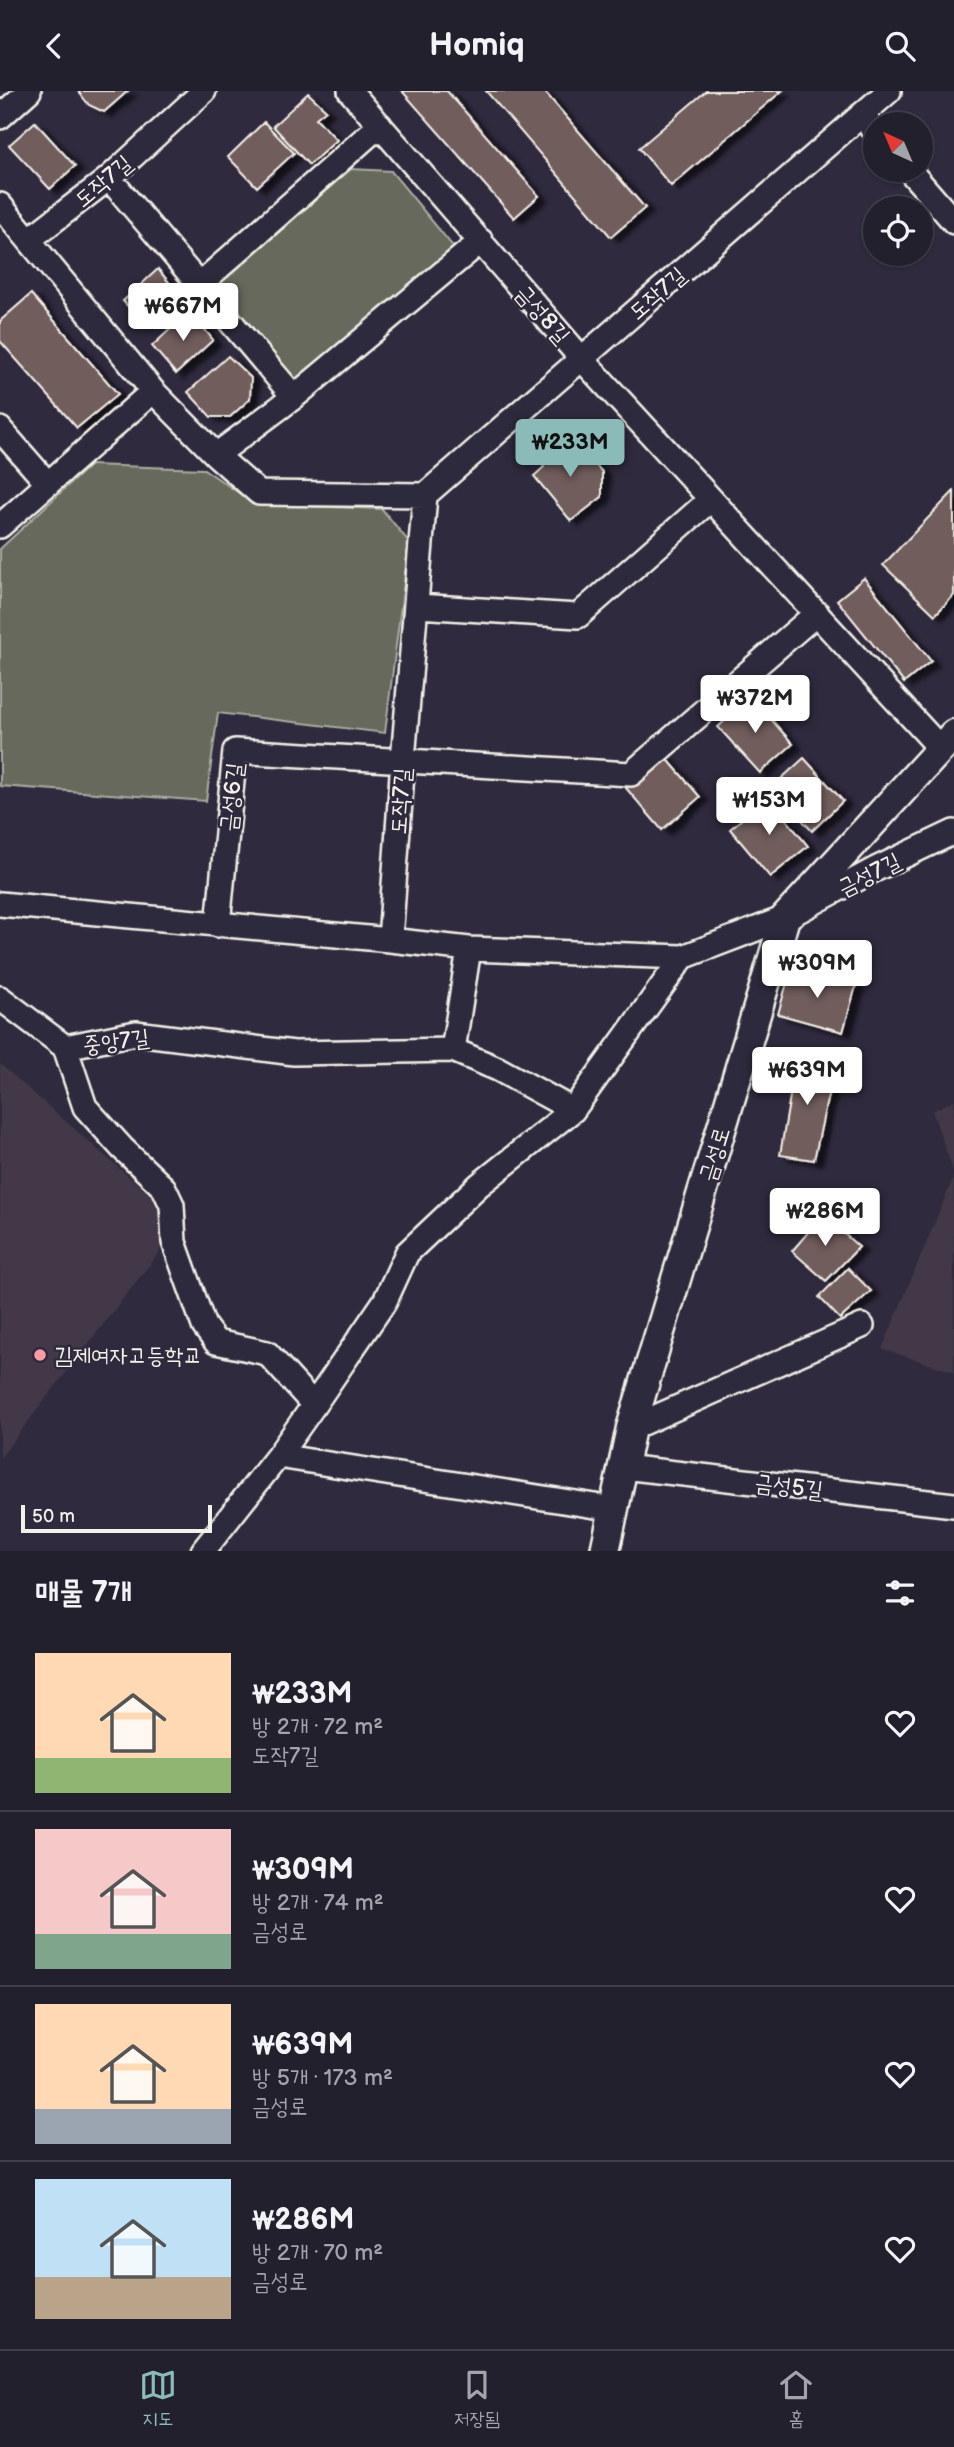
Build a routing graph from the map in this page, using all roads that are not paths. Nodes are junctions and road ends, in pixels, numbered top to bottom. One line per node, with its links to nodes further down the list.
1 (29, 91): 6 (street)
2 (204, 91): 9 (street, 도작7길)
3 (350, 91): 7 (street, 금성8길)
4 (889, 91): 5 (street, 도작7길)
5 (875, 112)
6 (0, 117)
7 (380, 125): 14 (street, 금성8길); 15 (street)
8 (863, 127): 16 (street, 도작7길)
9 (109, 178): 13 (street, 도작7길); 15 (street)
10 (919, 182): 12 (street)
11 (0, 205): 13 (street)
12 (954, 222)
13 (30, 239): 17 (street)
14 (481, 241): 16 (street, 금성8길); 18 (street)
15 (199, 285): 18 (street)
16 (581, 358): 22 (street, 도작7길); 23 (street, 금성8길)
17 (153, 391): 20 (street); 21 (street)
18 (294, 397): 20 (street)
19 (0, 429): 21 (street)
20 (216, 455): 22 (street)
21 (48, 484): 24 (street)
22 (425, 495): 25 (street, 도작7길)
23 (710, 500): 25 (street); 26 (street, 금성8길)
24 (0, 527)
25 (417, 606): 28 (street, 도작7길)
26 (817, 613): 27 (street, 금성8길); 28 (street)
27 (947, 741): 31 (street, 금성로)
28 (403, 760): 32 (street, 금성6길); 33 (street, 도작7길)
29 (954, 832): 31 (street, 금성7길)
30 (0, 904): 32 (street)
31 (785, 918): 35 (street); 42 (street, 금성로)
32 (218, 925): 33 (street)
33 (390, 940): 34 (street)
34 (469, 949): 35 (street); 38 (street)
35 (683, 957): 39 (street)
36 (0, 998): 37 (street)
37 (65, 1047): 38 (street, 중앙7길); 41 (street, 중앙7길)
38 (453, 1050): 39 (street, 중앙7길)
39 (573, 1110): 41 (street)
40 (862, 1326): 42 (street)
41 (314, 1405): 43 (street)
42 (631, 1428): 44 (street, 금성로)
43 (278, 1455): 46 (street); 47 (street)
44 (624, 1467): 45 (street, 금성5길); 46 (street, 금성로)
45 (954, 1505)
46 (614, 1509): 48 (street, 금성로)
47 (209, 1550)
48 (605, 1551)

